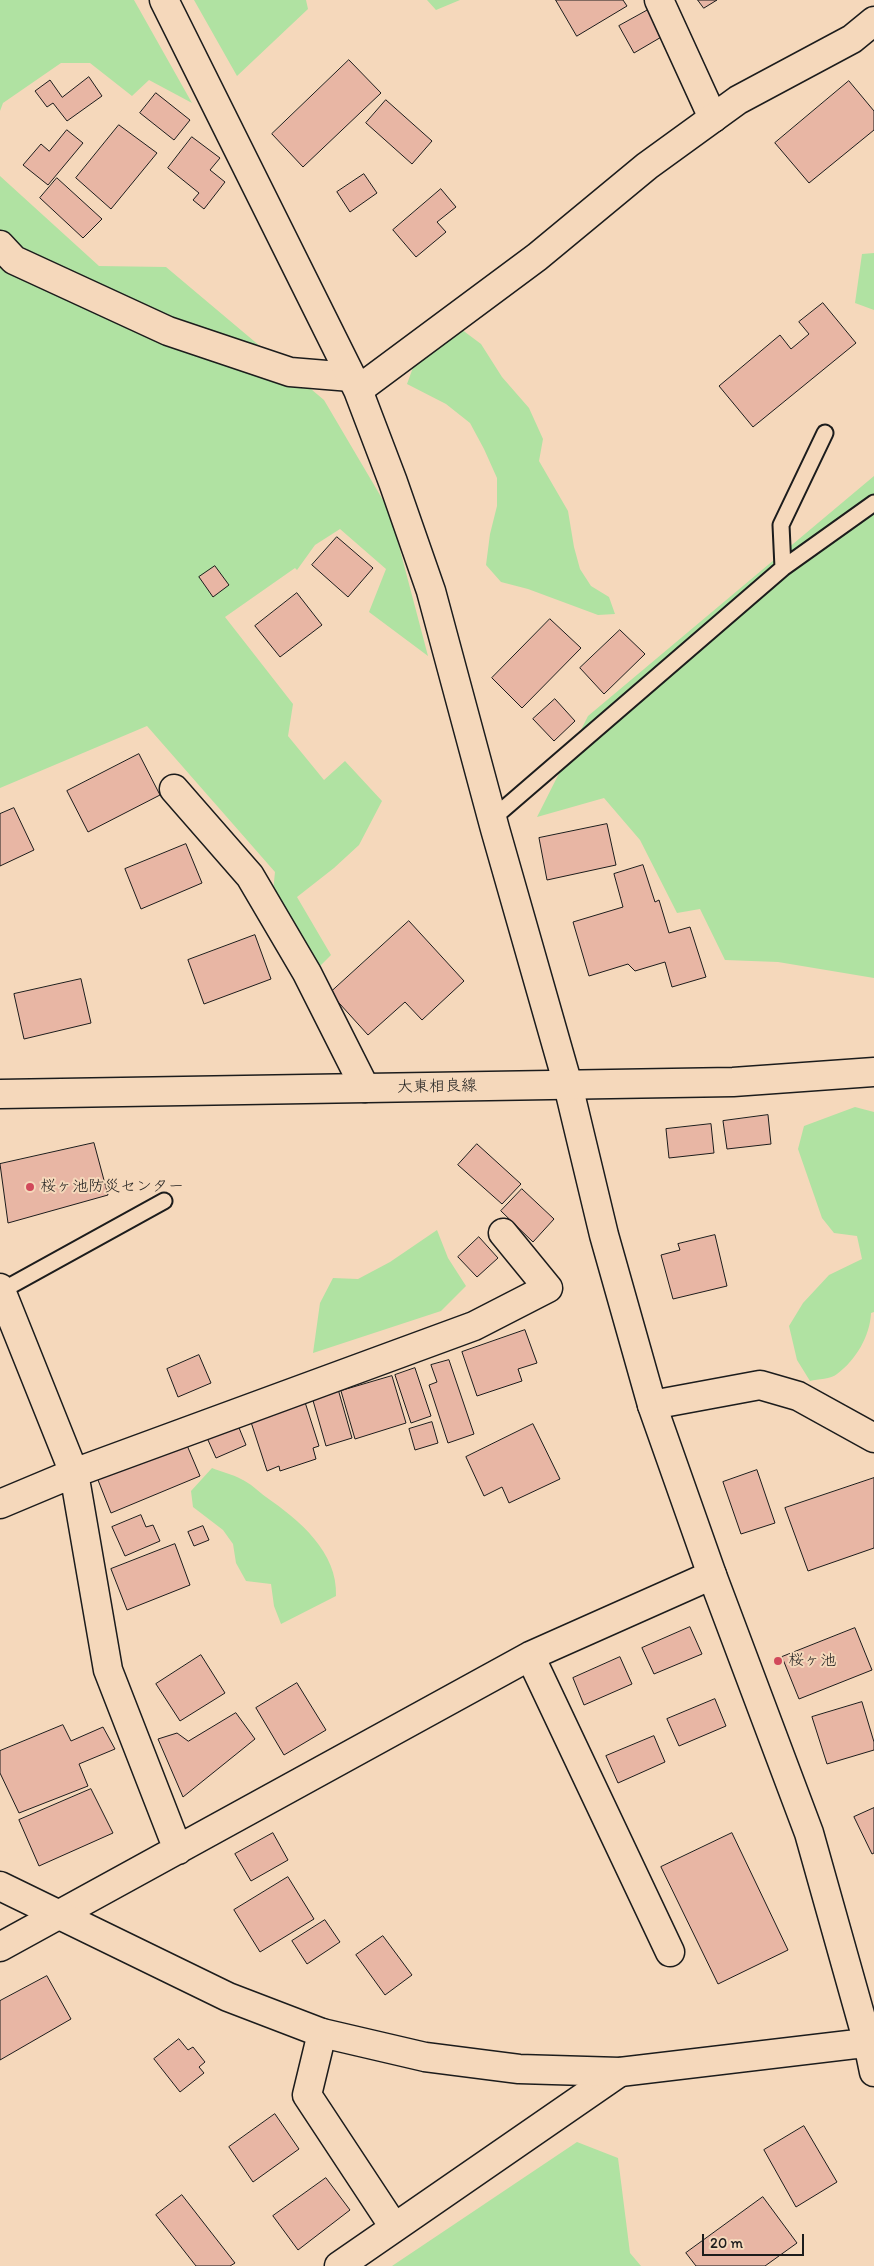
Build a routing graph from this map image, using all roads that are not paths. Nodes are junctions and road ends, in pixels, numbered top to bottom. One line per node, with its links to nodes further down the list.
1 (164, 0): 6 (street)
2 (659, 0): 4 (street)
3 (874, 22): 4 (street)
4 (713, 118): 6 (street)
5 (0, 245): 6 (street)
6 (354, 383): 11 (street)
7 (825, 433): 9 (lane)
8 (874, 503): 9 (lane)
9 (783, 568): 11 (lane)
10 (174, 789): 14 (street)
11 (492, 819): 13 (street)
12 (874, 1072): 13 (street, 大東相良線)
13 (568, 1085): 14 (street, 大東相良線); 19 (street)
14 (365, 1088): 15 (street, 大東相良線)
15 (0, 1094)
16 (164, 1200): 18 (lane)
17 (503, 1233): 21 (street)
18 (0, 1290): 21 (street)
19 (652, 1406): 20 (street); 23 (street)
20 (874, 1438)
21 (74, 1474): 22 (street); 25 (street)
22 (0, 1504)
23 (712, 1575): 24 (street); 31 (street)
24 (530, 1656): 25 (street); 29 (street)
25 (178, 1850): 27 (street)
26 (0, 1886): 27 (street)
27 (58, 1915): 28 (street); 30 (street)
28 (0, 1947)
29 (670, 1952)
30 (322, 2033): 32 (street); 34 (street)
31 (871, 2042): 32 (street); 33 (street)
32 (620, 2072): 34 (street)
33 (874, 2072)
34 (394, 2227): 35 (street)
35 (339, 2266)

